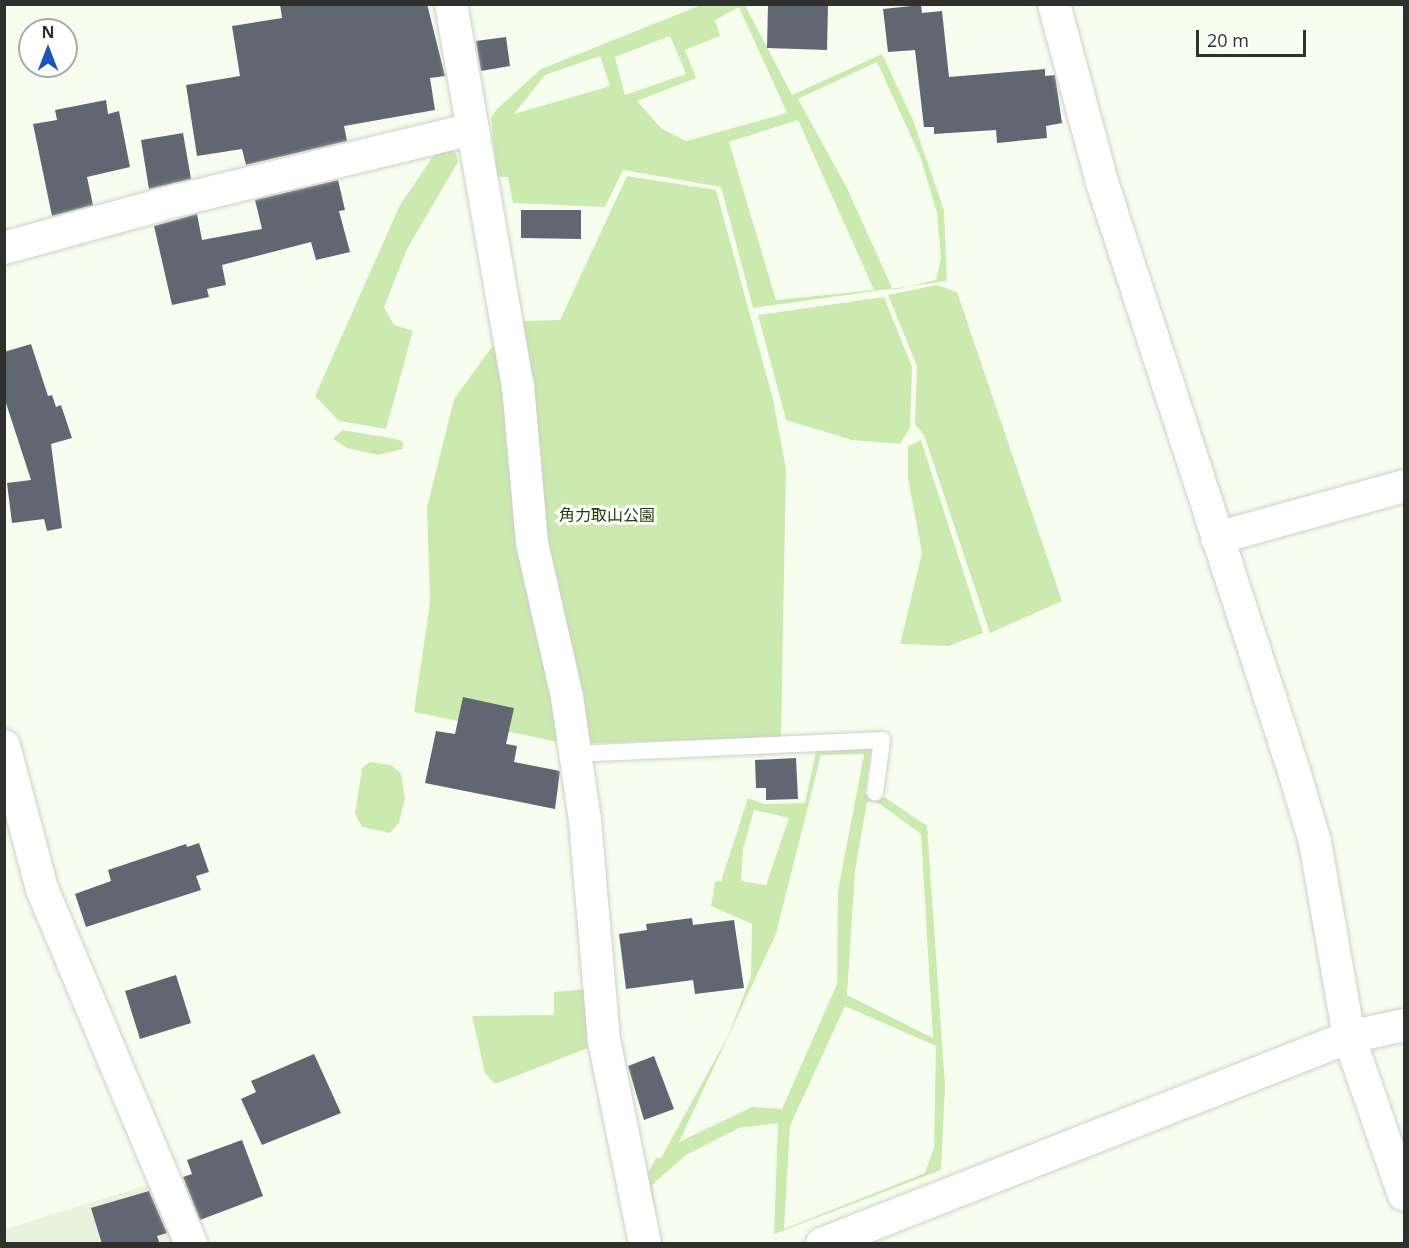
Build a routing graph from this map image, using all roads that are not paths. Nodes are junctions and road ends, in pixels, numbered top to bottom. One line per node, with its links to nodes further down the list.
1 (451, 4): 3 (street)
2 (1054, 4): 6 (street)
3 (472, 129): 4 (street); 8 (street)
4 (4, 249)
5 (1404, 486): 6 (street)
6 (1217, 538): 11 (street)
7 (4, 746): 13 (street)
8 (576, 754): 9 (lane); 14 (street)
9 (875, 793)
10 (1404, 1025): 11 (street)
11 (1349, 1037): 12 (street); 15 (street)
12 (1404, 1194)
13 (191, 1244)
14 (645, 1244)
15 (822, 1244)

